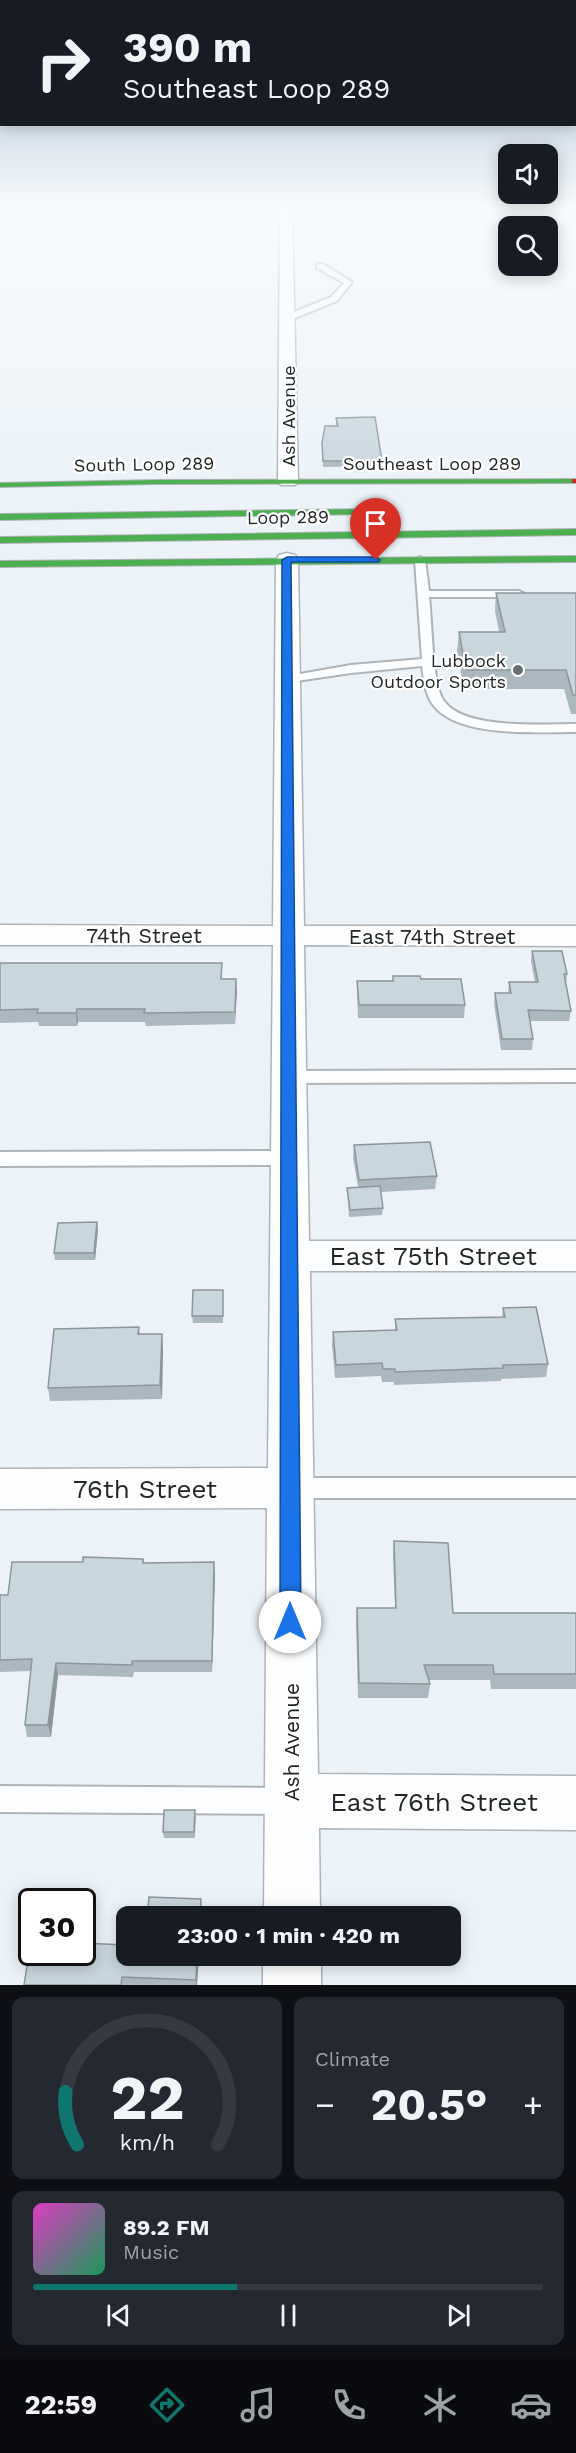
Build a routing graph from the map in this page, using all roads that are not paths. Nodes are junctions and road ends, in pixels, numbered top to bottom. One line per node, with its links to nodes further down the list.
1 (287, 299): 3 (street, Ash Avenue)
2 (334, 299): 3 (lane)
3 (287, 318): 5 (street, Ash Avenue)
4 (0, 479): 7 (main road)
5 (288, 481): 6 (main road, Southeast Loop 289); 7 (main road, South Loop 289)
6 (576, 481)
7 (156, 482): 8 (main road, South Loop 289)
8 (0, 485)
9 (380, 511): 10 (main road, Loop 289)
10 (0, 517)
11 (576, 532): 12 (main road, Loop 289)
12 (0, 540)
13 (576, 559): 15 (main road)
14 (287, 560): 15 (main road); 16 (main road); 20 (street, Ash Avenue)
15 (420, 560): 17 (lane)
16 (0, 564)
17 (424, 594): 18 (lane); 19 (lane)
18 (529, 594)
19 (428, 662): 20 (lane); 21 (lane)
20 (287, 680): 23 (street, Ash Avenue)
21 (576, 728)
22 (0, 935): 23 (street, 74th Street)
23 (287, 936): 24 (street, East 74th Street); 26 (street, Ash Avenue)
24 (576, 936)
25 (576, 1076): 26 (lane)
26 (288, 1077): 27 (street, Ash Avenue)
27 (288, 1158): 28 (lane); 29 (street, Ash Avenue)
28 (0, 1159)
29 (289, 1256): 30 (street, East 75th Street); 31 (street, Ash Avenue)
30 (576, 1256)
31 (290, 1488): 32 (lane); 33 (street, 76th Street); 35 (street, Ash Avenue)
32 (576, 1488)
33 (0, 1489)
34 (0, 1799): 35 (lane)
35 (291, 1801): 36 (street, East 76th Street); 37 (street, Ash Avenue)
36 (576, 1803)
37 (292, 1906)
38 (292, 1966): 39 (street)
39 (292, 1985)

